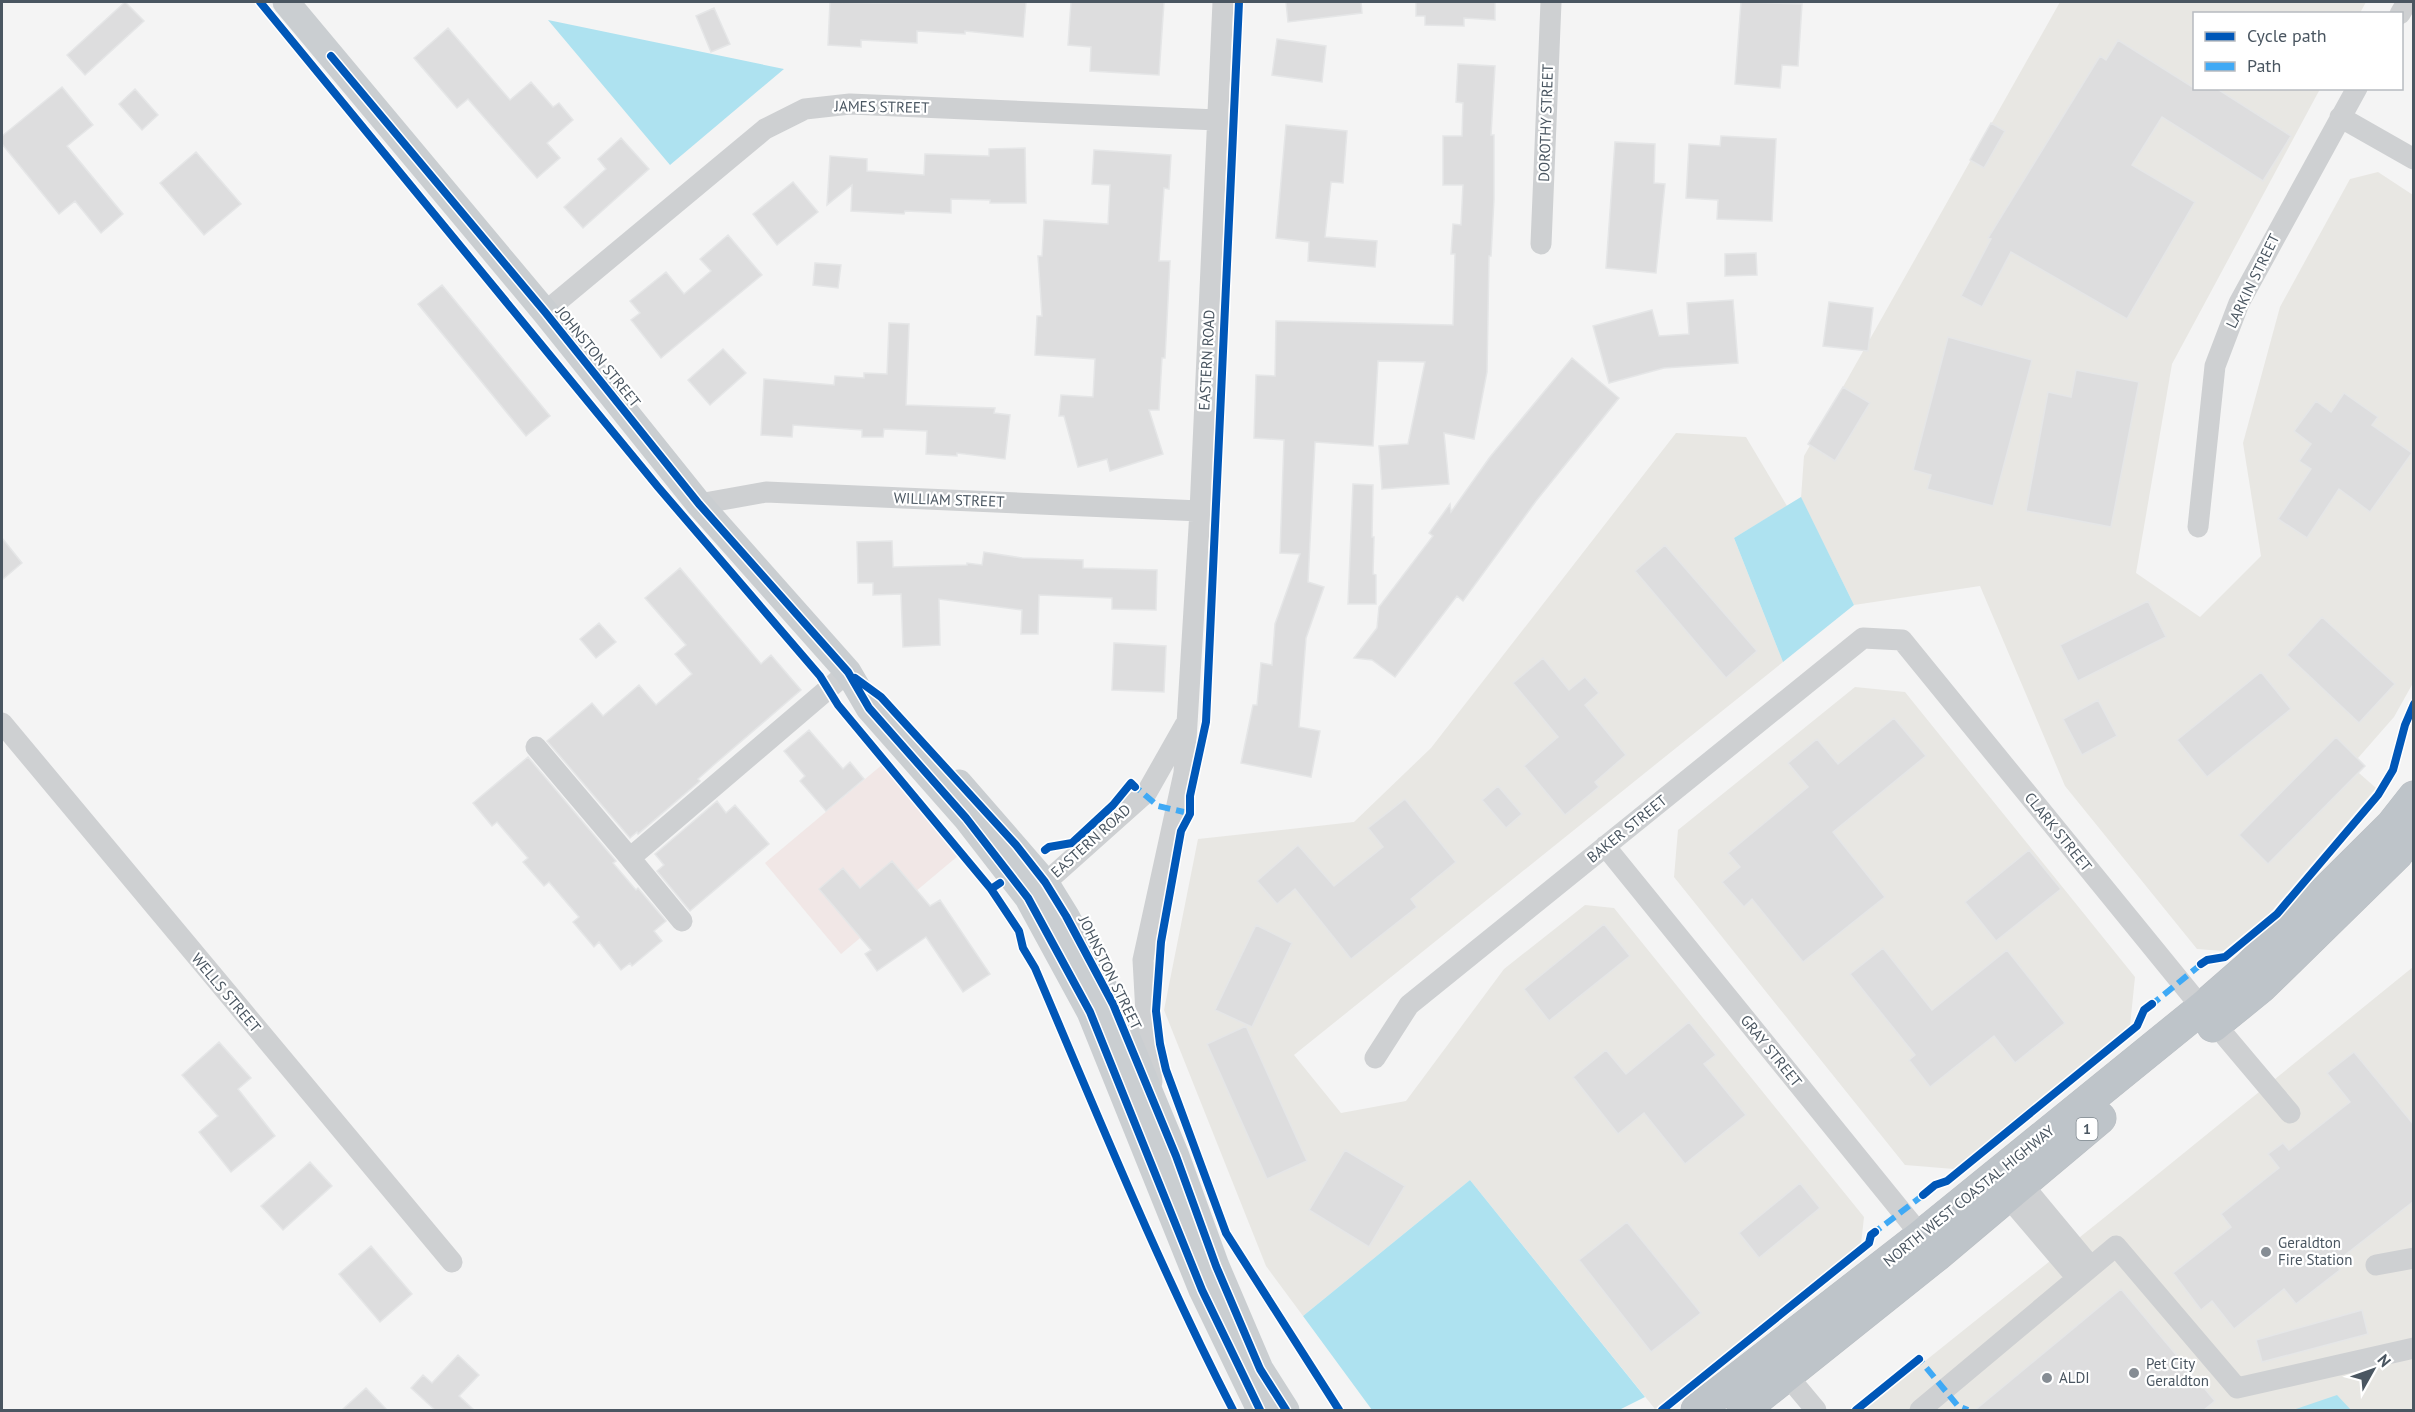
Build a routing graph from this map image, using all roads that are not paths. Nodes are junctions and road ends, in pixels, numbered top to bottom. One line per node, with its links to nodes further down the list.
1 (286, 2): 9 (main road, JOHNSTON STREET)
2 (1223, 2): 6 (street, EASTERN ROAD)
3 (1551, 2): 8 (street, DOROTHY STREET)
4 (2356, 90): 5 (street, LARKIN STREET)
5 (2340, 117): 7 (street); 12 (street, LARKIN STREET)
6 (1217, 120): 9 (street, JAMES STREET); 11 (street, EASTERN ROAD)
7 (2414, 159)
8 (1541, 244)
9 (545, 312): 10 (main road, JOHNSTON STREET)
10 (699, 504): 11 (street, WILLIAM STREET); 14 (main road, JOHNSTON STREET)
11 (1200, 510): 15 (street, EASTERN ROAD)
12 (2198, 527)
13 (1902, 640): 20 (street, BAKER STREET); 24 (street, CLARK STREET)
14 (848, 672): 21 (street); 22 (main road, JOHNSTON STREET)
15 (1188, 719): 22 (street, EASTERN ROAD); 26 (street, EASTERN ROAD)
16 (2, 723): 31 (street, WELLS STREET)
17 (536, 747): 21 (street)
18 (2414, 797): 24 (highway, NORTH WEST COASTAL HIGHWAY / 1)
19 (2414, 830): 24 (highway, NORTH WEST COASTAL HIGHWAY / 1)
20 (1605, 846): 25 (street, BAKER STREET); 29 (street, GRAY STREET)
21 (630, 858): 23 (street)
22 (1036, 890): 26 (main road, JOHNSTON STREET); 37 (main road, JOHNSTON STREET)
23 (682, 921)
24 (2209, 1016): 27 (street, CLARK STREET); 28 (highway, NORTH WEST COASTAL HIGHWAY / 1); 29 (highway, NORTH WEST COASTAL HIGHWAY / 1)
25 (1375, 1058)
26 (1155, 1104): 38 (main road, JOHNSTON STREET)
27 (2290, 1113)
28 (2015, 1190): 29 (highway, NORTH WEST COASTAL HIGHWAY / 1); 33 (street)
29 (1929, 1246): 35 (highway, NORTH WEST COASTAL HIGHWAY / 1)
30 (2414, 1258): 32 (street)
31 (452, 1262)
32 (2376, 1265)
33 (2084, 1272): 34 (street); 41 (street)
34 (2414, 1348)
35 (1779, 1365): 36 (highway, NORTH WEST COASTAL HIGHWAY / 1); 39 (highway, NORTH WEST COASTAL HIGHWAY / 1); 40 (street)
36 (1755, 1409)
37 (1260, 1410)
38 (1286, 1410)
39 (1697, 1410)
40 (1816, 1410)
41 (1920, 1410)

